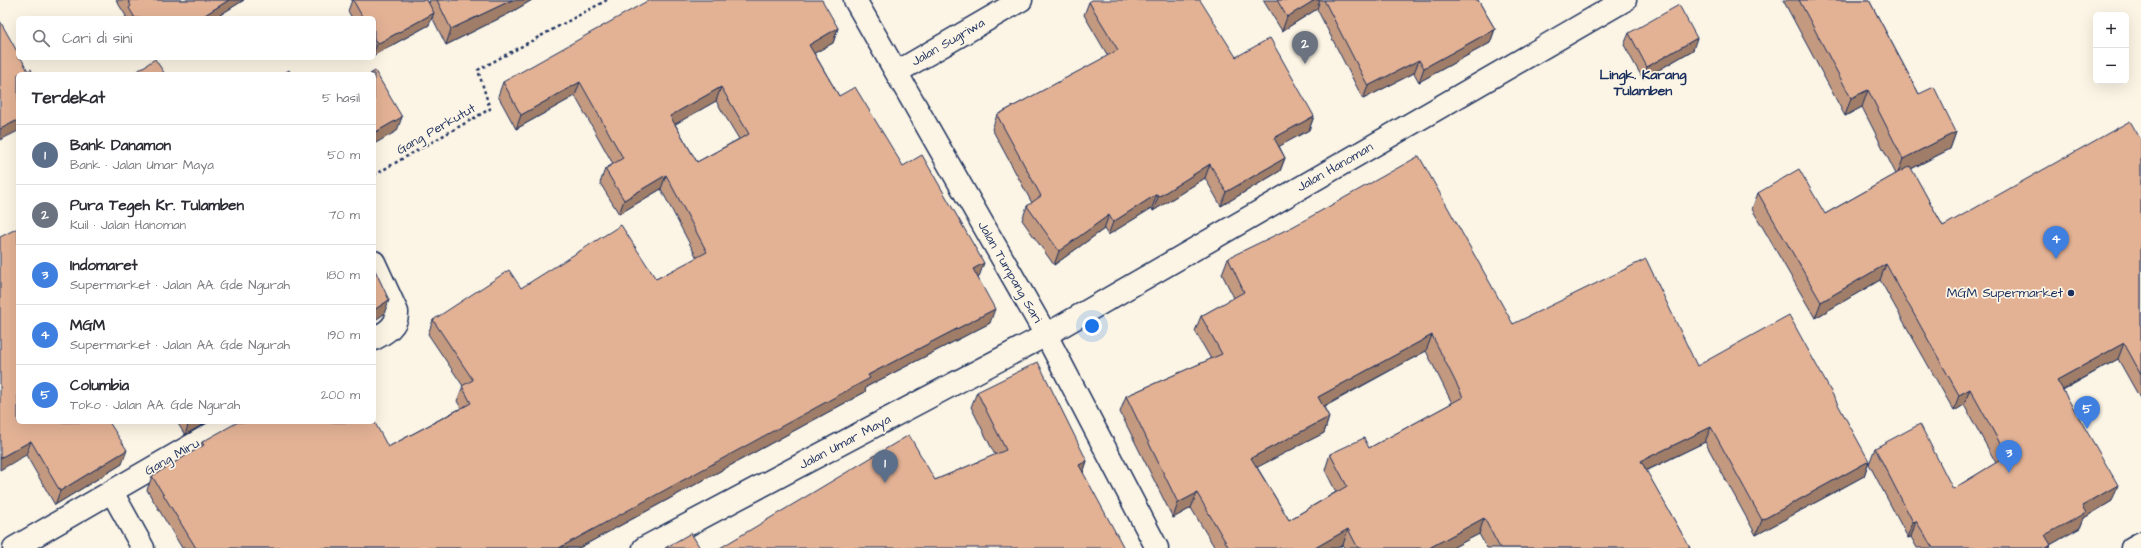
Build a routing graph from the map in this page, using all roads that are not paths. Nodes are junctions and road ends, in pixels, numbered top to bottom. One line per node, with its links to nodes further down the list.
1 (855, 0): 4 (street, Jalan Tumpang Sari)
2 (1021, 0): 4 (street, Jalan Sugriwa)
3 (1625, 0): 6 (street, Jalan Hanoman)
4 (897, 72): 6 (street, Jalan Tumpang Sari)
5 (376, 266): 7 (street)
6 (1046, 335): 13 (street, Jalan Umar Maya); 14 (street, Jalan Tumpang Sari)
7 (376, 338)
8 (229, 424): 9 (street, Gang Miru)
9 (112, 492): 11 (street, Gang Miru); 12 (street)
10 (2141, 543): 15 (street)
11 (14, 548)
12 (143, 548)
13 (644, 548)
14 (1157, 548)
15 (2132, 548)

